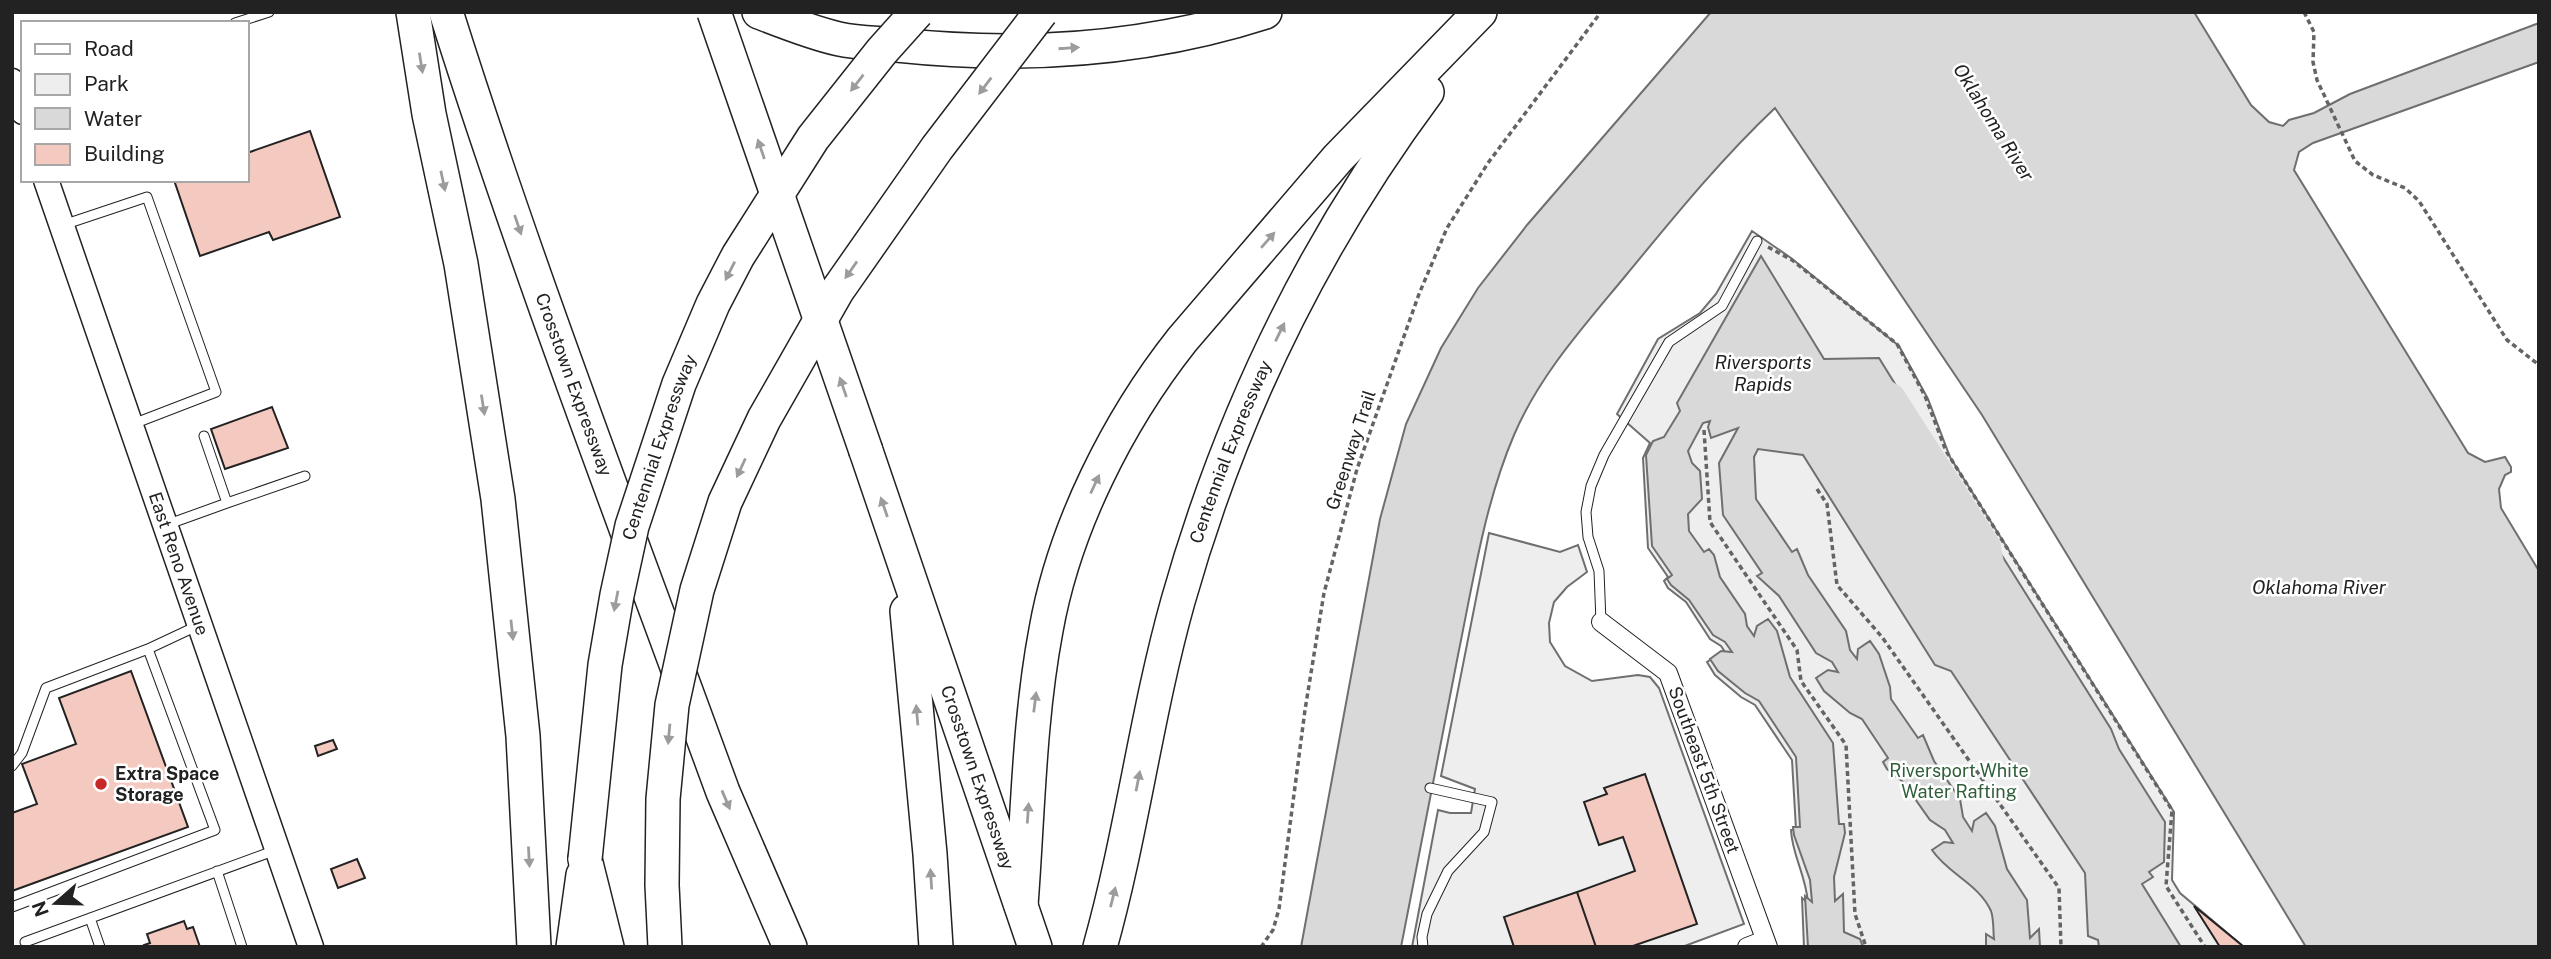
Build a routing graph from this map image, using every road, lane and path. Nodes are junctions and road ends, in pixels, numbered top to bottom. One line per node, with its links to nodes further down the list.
1 (269, 12): 13 (lane)
2 (413, 12): 42 (highway, one-way to 42)
3 (446, 12): 46 (highway, Crosstown Expressway, one-way to 46)
4 (714, 12): 25 (highway, Crosstown Expressway, one-way to 4, bridge)
5 (759, 12): 8 (highway, one-way to 8)
6 (917, 12): 32 (highway, Centennial Expressway, one-way to 32, bridge)
7 (1041, 12): 45 (highway, one-way to 45, bridge)
8 (1265, 12)
9 (1480, 12): 34 (highway, one-way to 9)
10 (1486, 12): 49 (highway, Centennial Expressway, one-way to 10)
11 (1601, 12): 50 (path, Greenway Trail)
12 (2304, 12): 17 (path)
13 (241, 21)
14 (47, 182): 15 (main road, East Reno Avenue)
15 (61, 226): 18 (main road, East Reno Avenue); 18 (lane)
16 (1757, 241): 26 (lane); 55 (path)
17 (2539, 365)
18 (130, 425): 24 (main road, East Reno Avenue)
19 (1704, 429): 53 (path)
20 (204, 436): 23 (lane)
21 (305, 476): 23 (lane)
22 (1817, 489): 54 (path)
23 (228, 503): 24 (lane)
24 (164, 526): 27 (main road, East Reno Avenue)
25 (903, 562): 34 (highway, Crosstown Expressway); 47 (highway, one-way to 25)
26 (1601, 622): 38 (street, Southeast 5th Street)
27 (198, 625): 28 (lane); 31 (main road, East Reno Avenue)
28 (148, 649): 29 (lane); 35 (lane)
29 (12, 766)
30 (1430, 788): 51 (lane)
31 (276, 850): 33 (lane); 41 (main road, East Reno Avenue)
32 (585, 859): 43 (highway, Centennial Expressway); 44 (highway)
33 (217, 871): 36 (lane); 40 (lane)
34 (1021, 905): 48 (highway, Crosstown Expressway)
35 (12, 908)
36 (90, 918): 37 (lane); 39 (lane)
37 (25, 942)
38 (1767, 943): 52 (street)
39 (100, 947)
40 (243, 947)
41 (311, 947)
42 (534, 947)
43 (573, 947)
44 (607, 947)
45 (665, 947)
46 (790, 947)
47 (936, 947)
48 (1035, 947)
49 (1100, 947)
50 (1261, 947)
51 (1423, 947)
52 (1747, 947)
53 (1866, 947)
54 (2062, 947)
55 (2205, 947)

